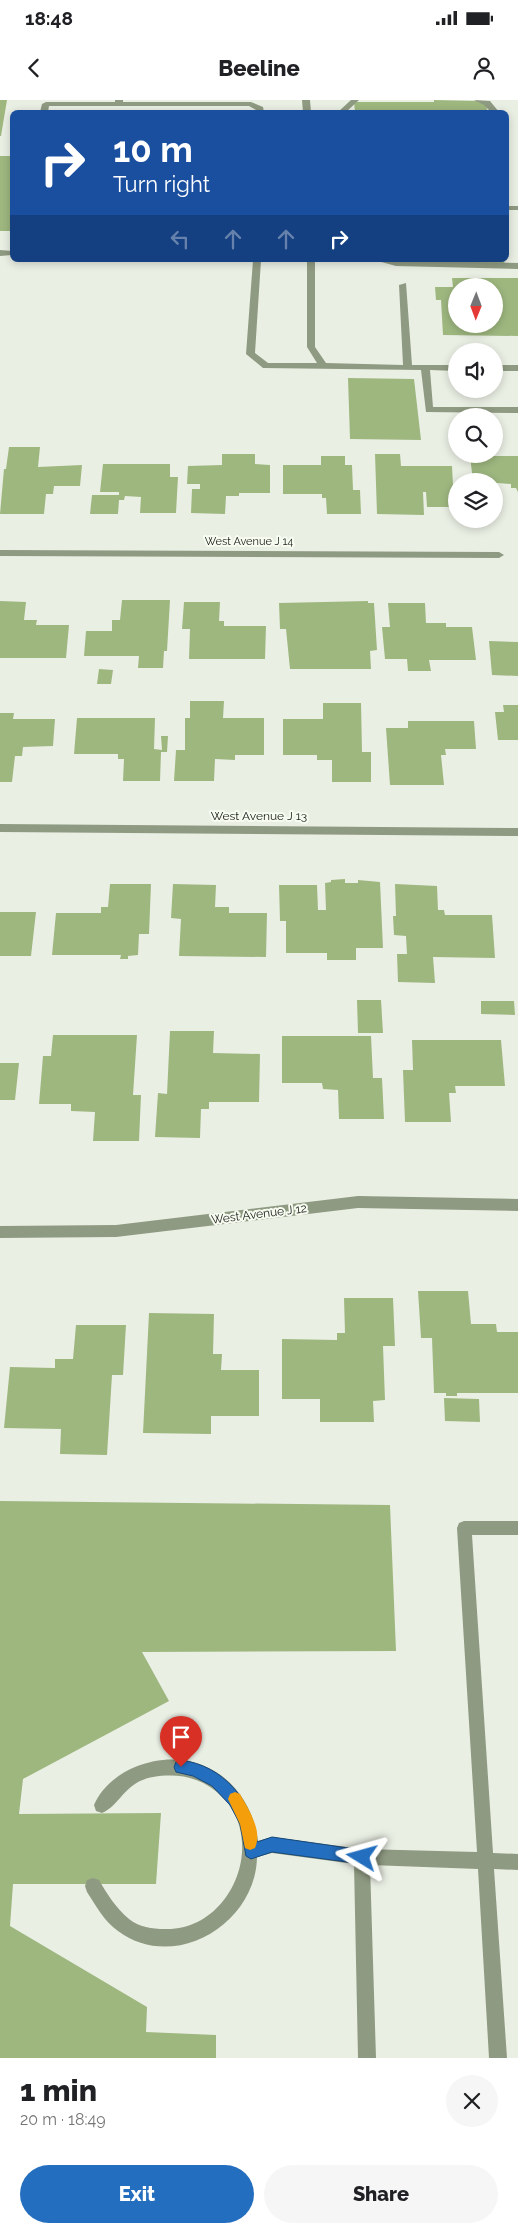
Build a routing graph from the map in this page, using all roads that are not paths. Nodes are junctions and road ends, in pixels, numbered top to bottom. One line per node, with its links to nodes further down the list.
1 (355, 100): 6 (street)
2 (478, 100): 7 (street)
3 (119, 102): 4 (street); 5 (street)
4 (44, 110)
5 (260, 110)
6 (344, 110)
7 (493, 110)
8 (257, 262): 13 (street)
9 (311, 262): 13 (street)
10 (390, 262): 11 (street)
11 (518, 266)
12 (402, 285): 14 (street)
13 (324, 366): 14 (street)
14 (408, 367): 15 (street)
15 (425, 367): 16 (street); 19 (street)
16 (448, 368)
17 (503, 368): 18 (street)
18 (518, 368)
19 (518, 410)
20 (0, 553): 21 (street, West Avenue J 14)
21 (499, 555)
22 (0, 828): 23 (street, West Avenue J 13)
23 (518, 832)
24 (518, 1205): 25 (street, West Avenue J 12)
25 (0, 1232)
26 (518, 1528): 30 (street)
27 (102, 1805): 28 (street)
28 (251, 1851): 29 (street); 32 (street)
29 (362, 1857): 30 (street); 33 (street)
30 (486, 1861): 31 (street); 34 (street)
31 (518, 1862)
32 (93, 1886)
33 (366, 2058)
34 (498, 2058)

